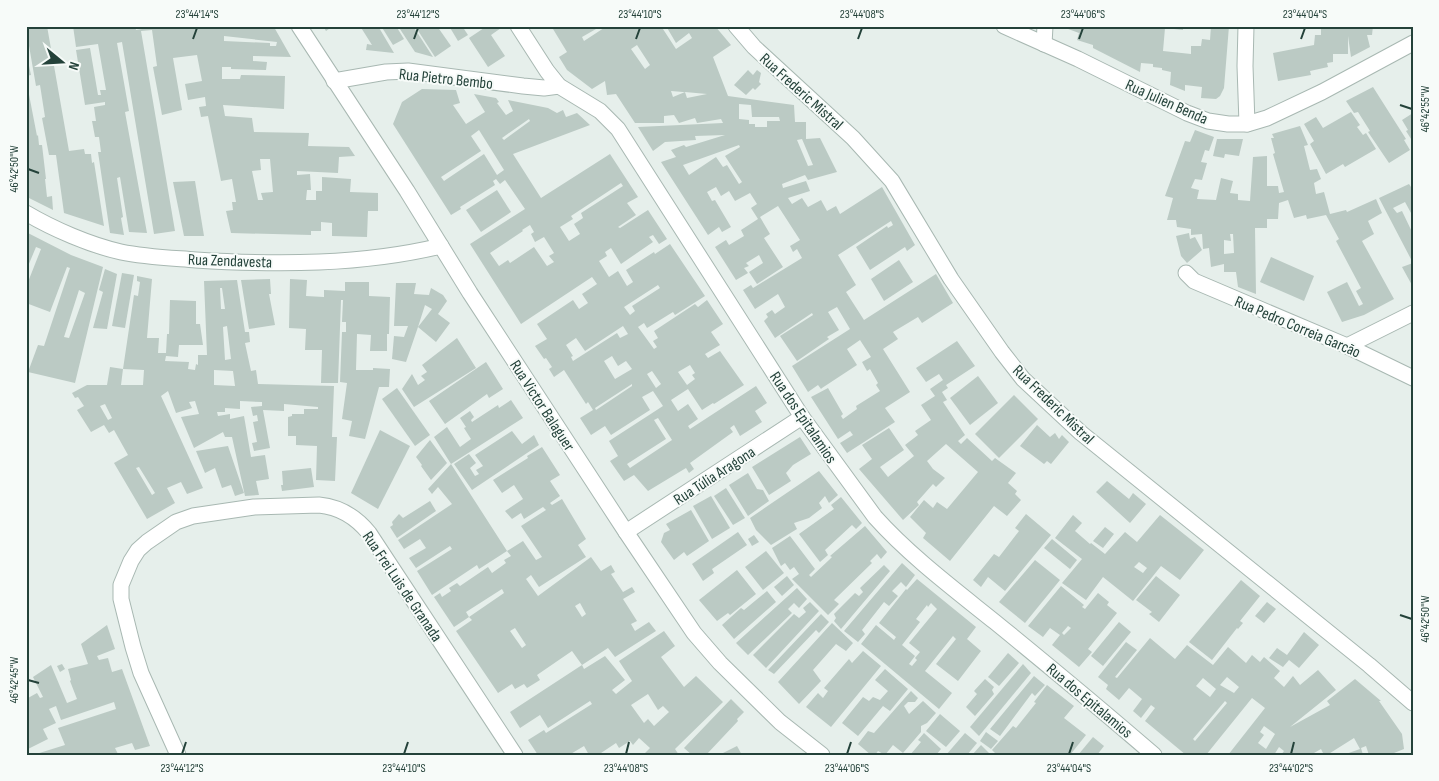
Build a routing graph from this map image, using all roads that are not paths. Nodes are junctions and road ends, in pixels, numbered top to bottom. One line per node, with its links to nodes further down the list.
1 (298, 26): 9 (street, Rua Victor Balaguer)
2 (518, 26): 10 (street, Rua dos Epitalamios)
3 (736, 26): 20 (street, Rua Frederic Mistral)
4 (1004, 26): 8 (street, Rua Julien Benda)
5 (1044, 26): 8 (street)
6 (1246, 26): 11 (street)
7 (1413, 43): 11 (street, Rua Julien Benda)
8 (1044, 44): 11 (street, Rua Julien Benda)
9 (334, 81): 10 (street, Rua Pietro Bembo); 13 (street, Rua Victor Balaguer)
10 (559, 86): 18 (street, Rua dos Epitalamios)
11 (1247, 124)
12 (26, 213): 13 (street, Rua Zendavesta)
13 (441, 246): 19 (street, Rua Victor Balaguer)
14 (1186, 272): 16 (street, Rua Pedro Correia Garcão)
15 (1413, 313): 16 (street)
16 (1347, 346): 17 (street, Rua Pedro Correia Garcão)
17 (1413, 378)
18 (802, 417): 19 (street, Rua Túlia Aragona); 24 (street, Rua dos Epitalamios)
19 (626, 532): 21 (street, Rua Victor Balaguer)
20 (1413, 703)
21 (814, 753)
22 (178, 755): 23 (street, Rua Frei Luis de Granada)
23 (515, 755)
24 (1154, 755)

